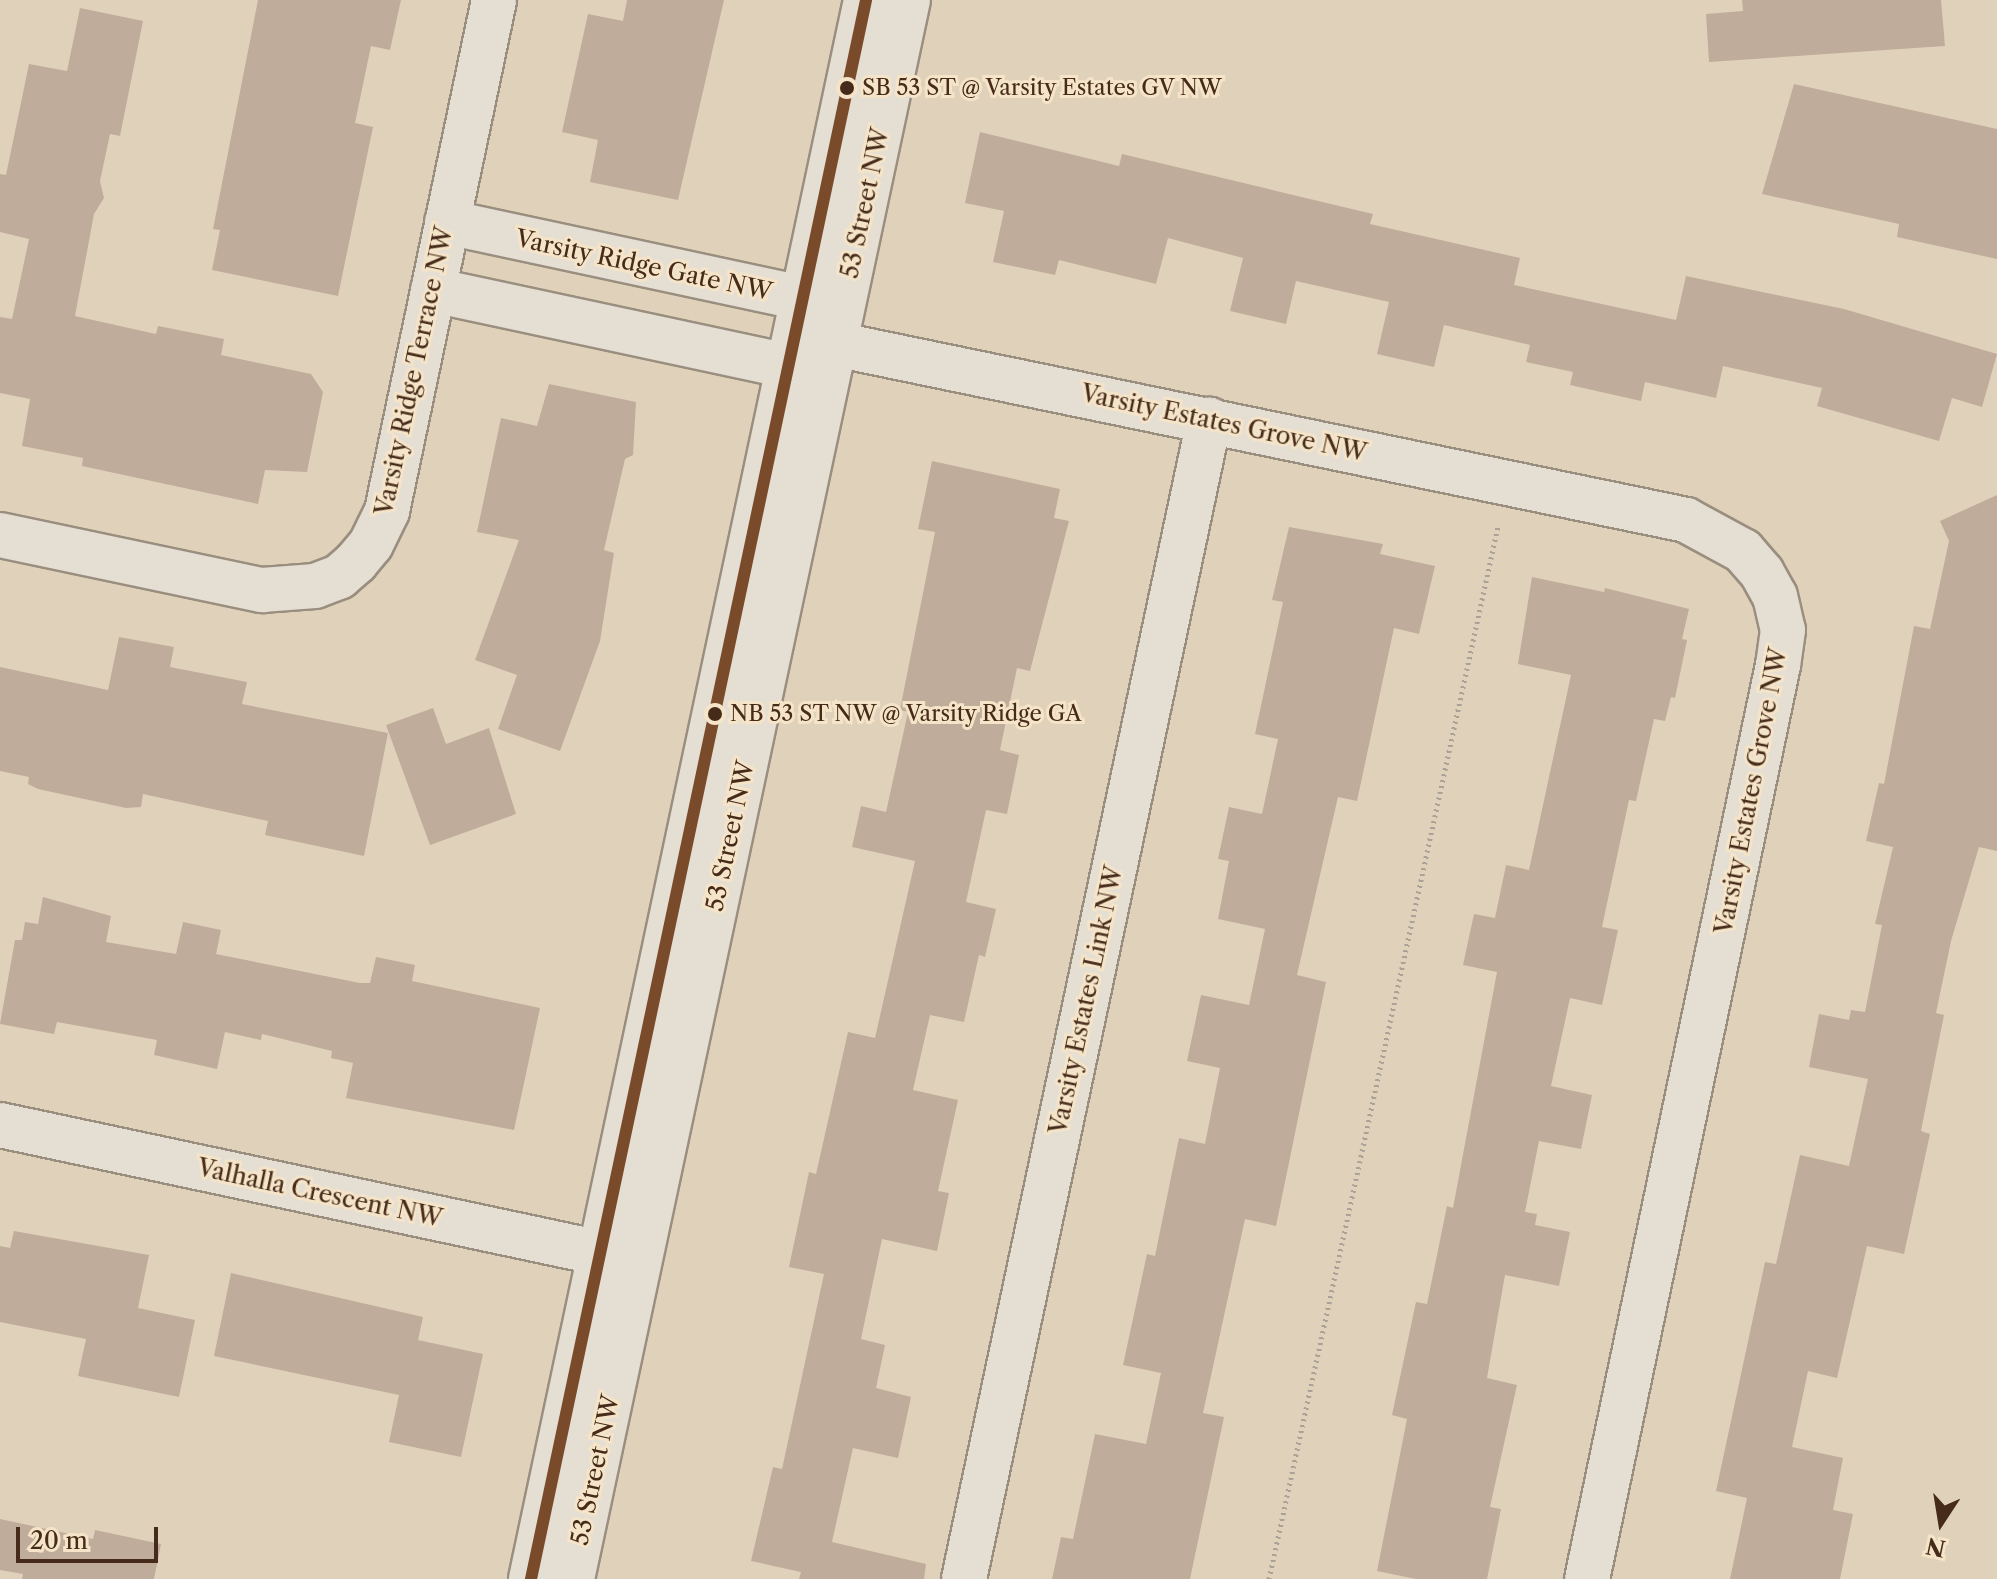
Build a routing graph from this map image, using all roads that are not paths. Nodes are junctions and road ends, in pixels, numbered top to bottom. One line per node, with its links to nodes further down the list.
1 (494, 0): 4 (street, Varsity Ridge Terrace NW)
2 (866, 0): 6 (street, 53 Street NW)
3 (908, 0): 7 (street, 53 Street NW)
4 (447, 222): 5 (street, Varsity Ridge Terrace NW); 6 (street, Varsity Ridge Gate NW)
5 (433, 290): 8 (street); 10 (street, Varsity Ridge Terrace NW)
6 (803, 298): 7 (street, Varsity Ridge Gate NW); 8 (street, 53 Street NW)
7 (835, 344): 8 (street); 9 (street, Varsity Estates Grove NW); 12 (street, 53 Street NW)
8 (789, 366): 12 (street, 53 Street NW)
9 (1209, 420): 15 (street, Varsity Estates Link NW); 16 (street, Varsity Estates Grove NW)
10 (0, 535)
11 (0, 1125): 12 (street, Valhalla Crescent NW)
12 (620, 1257): 13 (street, 53 Street NW); 14 (street, 53 Street NW)
13 (531, 1579)
14 (572, 1579)
15 (964, 1579)
16 (1587, 1579)

